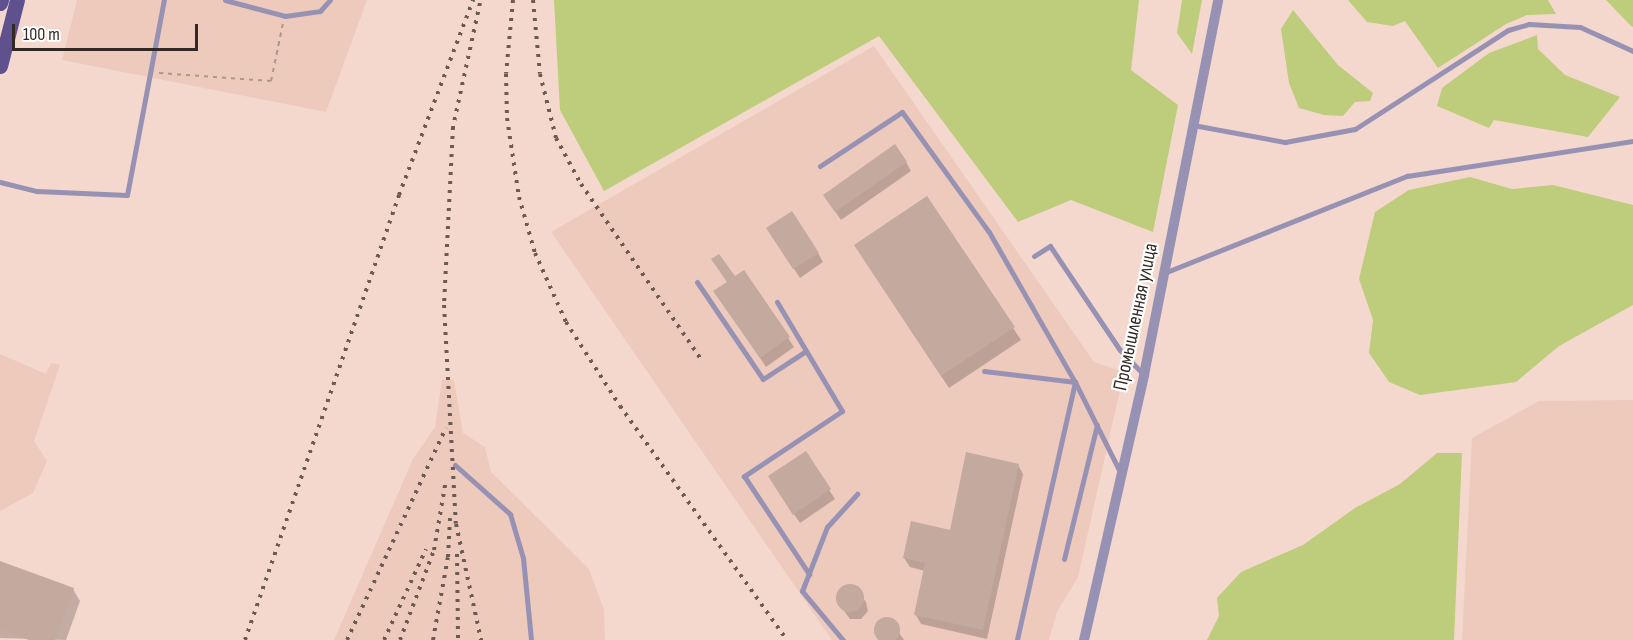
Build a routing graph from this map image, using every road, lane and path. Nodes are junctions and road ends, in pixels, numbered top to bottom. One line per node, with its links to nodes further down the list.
1 (16, 0): 8 (main road)
2 (164, 0): 9 (lane)
3 (225, 0): 6 (lane)
4 (330, 0): 6 (lane)
5 (1218, 0): 10 (street, Промышленная улица)
6 (285, 16): 9 (path)
7 (1633, 51): 10 (lane)
8 (0, 66)
9 (150, 72): 13 (lane)
10 (1193, 125): 15 (street, Промышленная улица)
11 (1633, 141): 15 (lane)
12 (820, 166): 21 (lane)
13 (0, 182)
14 (1034, 256): 20 (lane)
15 (1164, 273): 20 (street, Промышленная улица)
16 (697, 282): 18 (lane)
17 (777, 303): 18 (lane)
18 (806, 351): 27 (lane)
19 (984, 370): 21 (lane)
20 (1144, 375): 24 (street, Промышленная улица)
21 (1075, 382): 22 (lane); 30 (lane)
22 (1097, 425): 24 (lane); 26 (lane)
23 (455, 465): 28 (lane)
24 (1121, 474): 31 (street, Промышленная улица)
25 (857, 494): 27 (lane)
26 (1064, 558)
27 (809, 574): 29 (lane)
28 (531, 640)
29 (843, 640)
30 (1017, 640)
31 (1084, 640)

